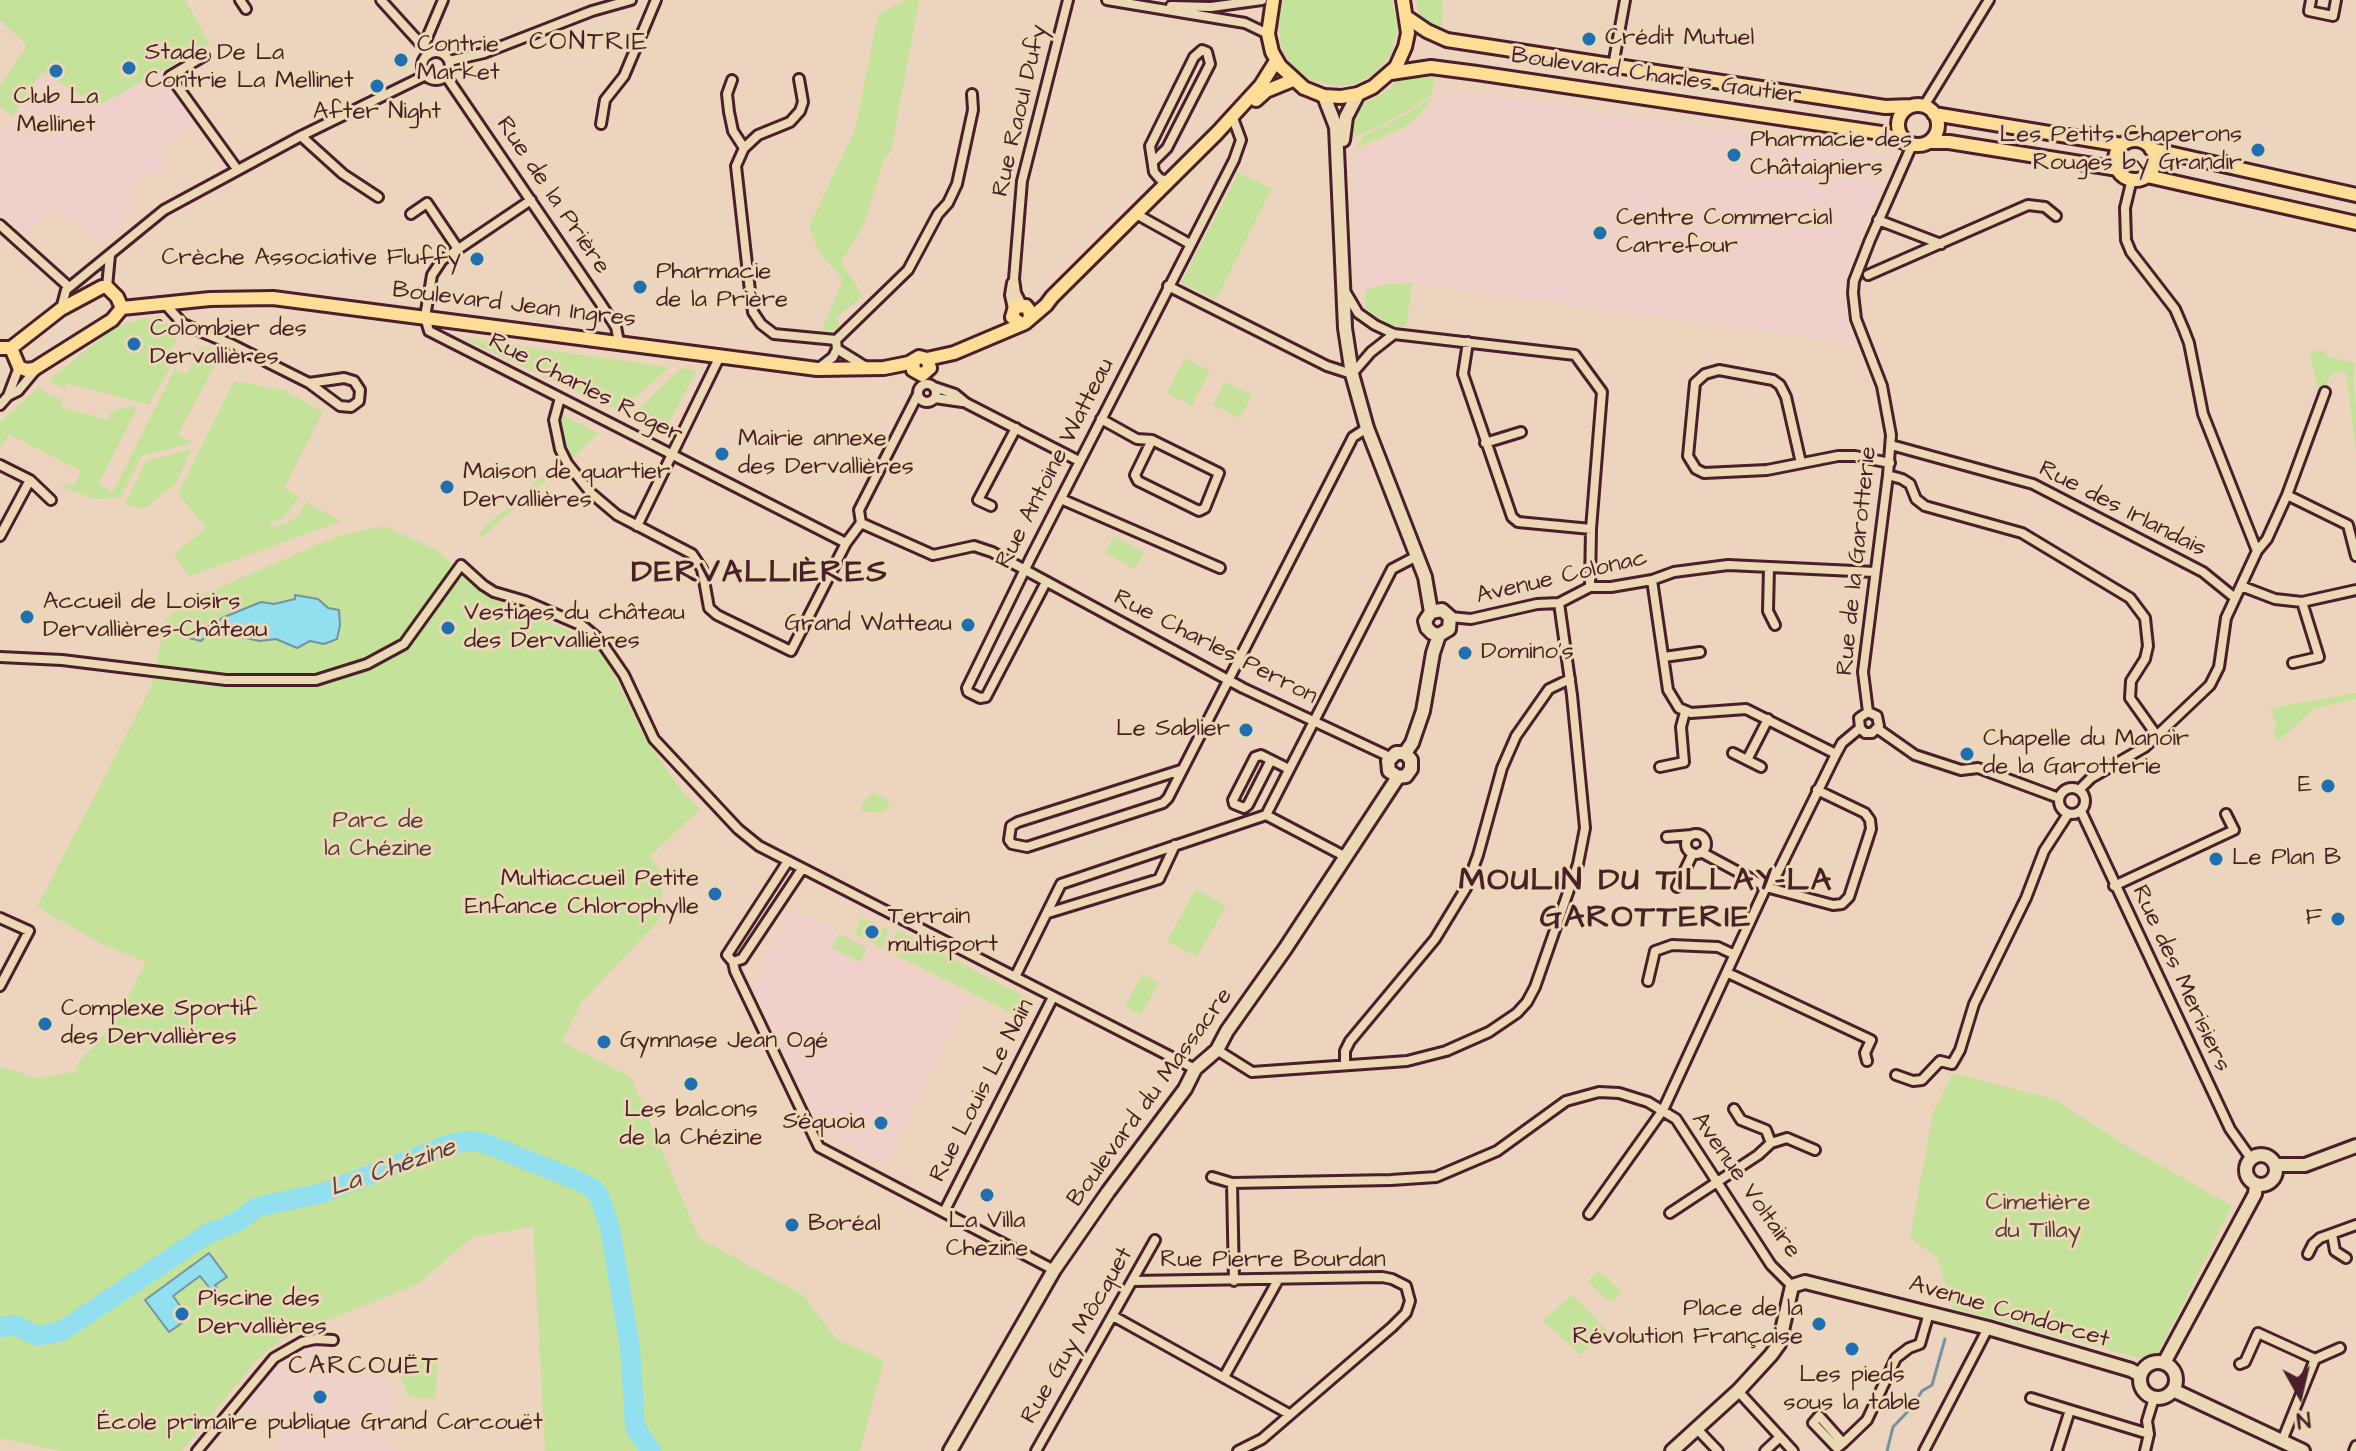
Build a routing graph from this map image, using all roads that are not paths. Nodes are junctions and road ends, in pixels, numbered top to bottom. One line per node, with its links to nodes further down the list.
1 (240, 0): 16 (street)
2 (381, 0): 19 (street)
3 (443, 0): 19 (street)
4 (630, 0): 21 (street)
5 (656, 0): 35 (street)
6 (1068, 0): 71 (street, Rue Raoul Dufy)
7 (1107, 0): 15 (street)
8 (1262, 0): 15 (street)
9 (1273, 0): 18 (main road)
10 (1403, 0): 17 (main road)
11 (1625, 0): 23 (street)
12 (1989, 0): 33 (street)
13 (2311, 0): 14 (street)
14 (2336, 0)
15 (1147, 5): 18 (street)
16 (246, 9)
17 (1408, 18): 23 (main road, Boulevard Charles Gautier); 24 (main road)
18 (1268, 34): 22 (main road)
19 (427, 49): 21 (street); 25 (street)
20 (204, 56): 44 (street)
21 (449, 61): 26 (street)
22 (1276, 61): 29 (main road); 36 (main road, Boulevard Jean Ingres)
23 (1613, 66): 33 (main road, Boulevard Charles Gautier)
24 (1391, 73): 31 (main road); 39 (main road, Boulevard Charles Gautier)
25 (426, 75): 26 (street); 37 (street)
26 (446, 76): 52 (street, Rue de la Prière)
27 (799, 79): 41 (street)
28 (732, 80): 41 (street)
29 (1293, 80): 32 (main road); 34 (main road, Boulevard Jean Ingres)
30 (972, 94): 76 (street)
31 (1358, 94): 32 (main road); 51 (main road)
32 (1324, 96): 51 (main road)
33 (1923, 108): 38 (main road); 39 (main road); 40 (main road, Boulevard Charles Gautier)
34 (1234, 121): 36 (main road, Boulevard Jean Ingres); 59 (street, Rue Antoine Watteau)
35 (601, 124)
36 (1217, 133): 48 (main road, Boulevard Jean Ingres)
37 (301, 136): 44 (street); 50 (street)
38 (1929, 142): 39 (main road); 45 (main road)
39 (1912, 145): 56 (street, Rue de la Garotterie)
40 (2122, 145): 42 (main road); 45 (main road)
41 (744, 148): 76 (street)
42 (2151, 149): 46 (main road); 49 (main road)
43 (1153, 162): 43 (street); 48 (street)
44 (237, 169): 62 (street)
45 (2118, 169): 47 (main road)
46 (2147, 176): 47 (main road); 57 (main road)
47 (2132, 179): 119 (street)
48 (1169, 181): 54 (main road, Boulevard Jean Ingres)
49 (2356, 195)
50 (378, 197)
51 (1341, 199): 67 (main road)
52 (531, 200): 61 (street); 74 (street, Rue de la Prière)
53 (411, 214): 61 (street)
54 (1136, 214): 59 (street); 71 (main road, Boulevard Jean Ingres)
55 (2056, 216): 60 (street)
56 (1878, 220): 60 (street); 102 (street, Rue de la Garotterie)
57 (2356, 223)
58 (0, 225): 64 (street)
59 (1190, 244): 65 (street, Rue Antoine Watteau)
60 (1941, 244): 63 (street)
61 (458, 249): 72 (street)
62 (110, 255): 64 (street); 66 (street)
63 (1868, 275)
64 (66, 284): 70 (street)
65 (1168, 286): 84 (street); 96 (street, Rue Antoine Watteau)
66 (107, 287): 69 (main road); 70 (main road)
67 (1344, 288): 73 (street); 84 (main road)
68 (165, 304): 69 (main road, Boulevard Jean Ingres); 72 (main road, Boulevard Jean Ingres); 85 (street)
69 (122, 308): 80 (main road)
70 (61, 309): 77 (main road)
71 (1020, 312): 81 (main road, Boulevard Jean Ingres)
72 (425, 317): 74 (main road, Boulevard Jean Ingres); 90 (street, Rue Charles Roger)
73 (1394, 334): 75 (street); 84 (street)
74 (619, 342): 78 (main road, Boulevard Jean Ingres)
75 (1468, 342): 101 (street); 116 (street)
76 (836, 344): 82 (street); 83 (street)
77 (5, 348): 79 (main road)
78 (720, 356): 83 (main road, Boulevard Jean Ingres); 103 (street)
79 (19, 367): 80 (main road); 89 (street)
80 (38, 367): 89 (street)
81 (922, 367): 82 (main road, Boulevard Jean Ingres); 86 (street); 87 (street)
82 (877, 368): 83 (main road, Boulevard Jean Ingres)
83 (817, 369)
84 (1352, 374): 98 (main road)
85 (309, 383): 85 (street)
86 (934, 387): 87 (street); 91 (street); 93 (street)
87 (919, 391): 92 (street); 95 (street)
88 (2325, 392): 110 (street)
89 (8, 396): 94 (street)
90 (560, 398): 103 (street, Rue Charles Roger); 115 (street)
91 (935, 398): 92 (street); 93 (street)
92 (924, 402): 95 (street)
93 (966, 403): 97 (street)
94 (0, 405)
95 (909, 414): 114 (street)
96 (1101, 419): 100 (street); 104 (street, Rue Antoine Watteau)
97 (1016, 428): 104 (street); 113 (street)
98 (1367, 428): 120 (main road); 143 (street)
99 (1521, 432): 101 (street)
100 (1152, 440): 100 (street)
101 (1485, 443): 116 (street)
102 (1891, 445): 106 (street, Rue de la Garotterie); 131 (street, Rue des Irlandais)
103 (671, 455): 115 (street); 118 (street, Rue Charles Roger)
104 (1079, 461): 111 (street, Rue Antoine Watteau)
105 (1801, 463): 105 (street); 106 (street)
106 (1890, 463): 108 (street, Rue de la Garotterie)
107 (0, 465): 109 (street)
108 (1888, 475): 125 (street, Rue de la Garotterie); 150 (street)
109 (30, 480): 112 (street); 117 (street)
110 (2287, 495): 119 (street); 121 (street)
111 (1061, 499): 123 (street); 124 (street, Rue Antoine Watteau)
112 (51, 500)
113 (991, 506)
114 (861, 523): 118 (street); 124 (street, Rue Charles Perron)
115 (637, 526): 118 (street)
116 (1591, 529): 129 (street)
117 (0, 536)
118 (846, 543)
119 (2257, 551): 128 (street)
120 (1417, 556): 134 (main road); 147 (street)
121 (2356, 556)
122 (1769, 567): 125 (street, Avenue Colonac); 126 (street, Avenue Colonac); 136 (street)
123 (1220, 568)
124 (1025, 569): 127 (street, Rue Charles Perron); 127 (street, Rue Antoine Watteau)
125 (1875, 572): 145 (street, Rue de la Garotterie)
126 (1652, 580): 129 (street, Avenue Colonac); 140 (street)
127 (1046, 582): 143 (street, Rue Charles Perron)
128 (2241, 586): 131 (street); 132 (street)
129 (1590, 587): 133 (street, Avenue Colonac)
130 (2356, 590): 132 (street)
131 (2235, 598): 150 (street)
132 (2302, 602): 141 (street)
133 (1559, 603): 135 (street, Avenue Colonac); 142 (street)
134 (1431, 612): 135 (main road); 137 (main road)
135 (1450, 617): 137 (main road)
136 (1775, 625)
137 (1439, 635): 151 (main road)
138 (1700, 652): 140 (street)
139 (0, 657): 174 (street, Rue Louis Le Nain)
140 (1664, 657): 144 (street)
141 (2293, 663)
142 (1570, 679): 190 (street); 190 (street)
143 (1228, 680): 147 (street, Rue Charles Perron); 160 (street)
144 (1685, 712): 146 (street); 157 (street)
145 (1868, 712): 148 (street); 149 (street)
146 (1768, 719): 153 (street); 156 (street)
147 (1313, 720): 154 (street, Rue Charles Perron); 159 (street)
148 (1860, 728): 149 (street); 153 (street)
149 (1878, 729): 164 (street)
150 (2157, 736): 163 (street)
151 (1405, 753): 154 (main road); 161 (main road)
152 (1733, 753): 156 (street)
153 (1836, 754): 162 (street)
154 (1390, 757): 161 (main road)
155 (1271, 760): 155 (street); 159 (street)
156 (1747, 760): 158 (street)
157 (1660, 767)
158 (1761, 767)
159 (1289, 769): 168 (street)
160 (1181, 770): 160 (street)
161 (1398, 777): 173 (main road, Boulevard du Massacre)
162 (1817, 790): 178 (street); 178 (street)
163 (2079, 790): 164 (street); 165 (street)
164 (2059, 798): 166 (street)
165 (2081, 811): 166 (street); 176 (street, Rue des Merisiers)
166 (2068, 814): 192 (street)
167 (2226, 814): 176 (street)
168 (1266, 815): 171 (street); 173 (street)
169 (1692, 835): 170 (street); 172 (street); 172 (street)
170 (1667, 837)
171 (1175, 845): 179 (street); 179 (street)
172 (1697, 852): 177 (street); 178 (street)
173 (1346, 857): 188 (main road, Boulevard du Massacre)
174 (788, 861): 175 (street, Rue Louis Le Nain); 182 (street)
175 (802, 869): 182 (street); 184 (street, Rue Louis Le Nain)
176 (2114, 886): 198 (street, Rue des Merisiers)
177 (1677, 887)
178 (1766, 887): 181 (street)
179 (1048, 913): 184 (street)
180 (0, 918): 186 (street)
181 (1733, 954): 183 (street); 185 (street)
182 (733, 962): 204 (street)
183 (1728, 973): 189 (street); 194 (street)
184 (1015, 977): 187 (street, Rue Louis Le Nain)
185 (1648, 981)
186 (0, 986)
187 (1053, 997): 191 (street); 204 (street, Rue Louis Le Nain)
188 (1217, 1050): 190 (street); 191 (main road, Boulevard du Massacre)
189 (1867, 1061)
190 (1345, 1065)
191 (1195, 1069): 212 (main road, Boulevard du Massacre)
192 (1896, 1075)
193 (1734, 1109): 195 (street)
194 (1663, 1110): 201 (street, Avenue Voltaire); 202 (street); 206 (street)
195 (1771, 1143): 197 (street); 201 (street)
196 (2356, 1146): 199 (main road)
197 (1815, 1150)
198 (2252, 1160): 199 (main road); 203 (main road)
199 (2275, 1165): 203 (main road)
200 (1212, 1177): 202 (street)
201 (1717, 1182): 205 (street); 216 (street, Avenue Voltaire)
202 (1232, 1183): 215 (street)
203 (2256, 1184): 225 (main road)
204 (944, 1212): 212 (street)
205 (1670, 1213)
206 (1589, 1214)
207 (2356, 1225): 208 (street)
208 (2332, 1234): 210 (street); 211 (street)
209 (1155, 1240): 214 (street, Rue Guy Môcquet)
210 (2308, 1254)
211 (2346, 1258)
212 (1054, 1270): 241 (main road, Boulevard du Massacre)
213 (1278, 1280): 215 (street, Rue Pierre Bourdan); 228 (street); 234 (street, Rue Pierre Bourdan)
214 (1133, 1281): 215 (street, Rue Pierre Bourdan); 218 (street, Rue Guy Môcquet)
215 (1234, 1281)
216 (1792, 1286): 217 (main road, Avenue Condorcet); 230 (main road)
217 (1929, 1313): 220 (main road, Avenue Condorcet); 239 (street)
218 (1113, 1316): 228 (street); 242 (street, Rue Guy Môcquet)
219 (2254, 1322): 221 (street)
220 (1988, 1328): 227 (main road, Avenue Condorcet); 248 (street)
221 (2258, 1333): 224 (street); 226 (street)
222 (333, 1340): 240 (street)
223 (2340, 1348): 224 (street)
224 (2315, 1359): 238 (street)
225 (2164, 1363): 227 (main road); 229 (main road)
226 (2240, 1364)
227 (2140, 1375): 232 (main road)
228 (1224, 1377): 234 (street)
229 (2173, 1390): 232 (main road); 238 (main road)
230 (1738, 1391): 235 (main road); 237 (street)
231 (2031, 1398): 233 (street)
232 (2154, 1398): 236 (street)
233 (2070, 1410): 236 (street); 249 (street)
234 (1289, 1414): 243 (street)
235 (1697, 1429): 244 (main road); 245 (street)
236 (2149, 1434): 250 (street)
237 (1780, 1437): 246 (street); 247 (street)
238 (2282, 1441): 251 (main road)
239 (1843, 1443)
240 (197, 1451)
241 (950, 1451)
242 (1036, 1451)
243 (1238, 1451)
244 (1672, 1451)
245 (1718, 1451)
246 (1765, 1451)
247 (1793, 1451)
248 (1924, 1451)
249 (2057, 1451)
250 (2145, 1451)
251 (2303, 1451)

